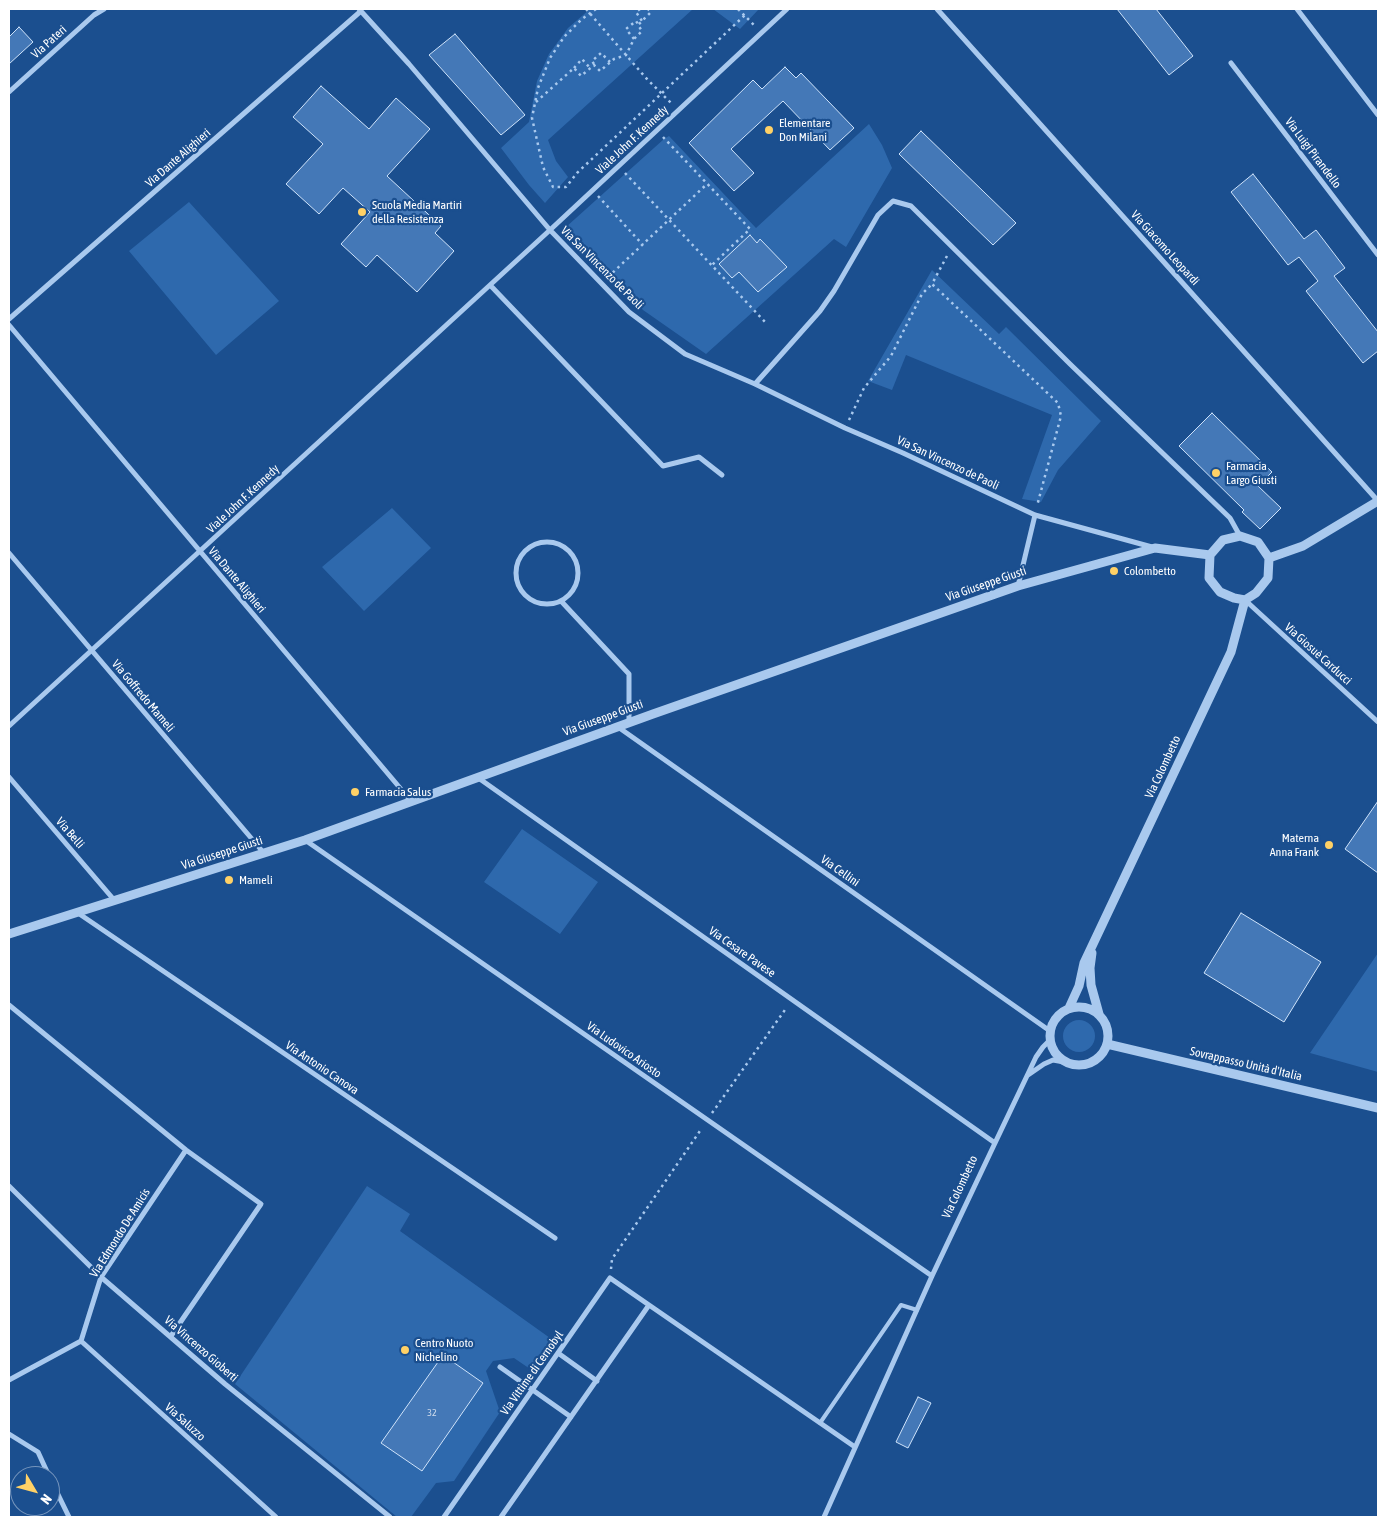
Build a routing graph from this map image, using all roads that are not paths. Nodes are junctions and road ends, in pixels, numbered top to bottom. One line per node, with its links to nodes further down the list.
1 (104, 9): 7 (street, Via Pateri)
2 (787, 9): 9 (street, Viale John F. Kennedy)
3 (937, 9): 16 (street, Via Giacomo Leopardi)
4 (1297, 9): 8 (street)
5 (360, 10): 9 (street, Via San Vincenzo de Paoli); 12 (street, Via Dante Alighieri)
6 (1231, 63): 10 (street, Via Luigi Pirandello)
7 (9, 92)
8 (1378, 115)
9 (550, 230): 11 (street, Viale John F. Kennedy); 14 (street, Via San Vincenzo de Paoli)
10 (1378, 254)
11 (490, 286): 15 (street); 20 (street, Viale John F. Kennedy)
12 (9, 319)
13 (9, 325): 20 (street, Via Dante Alighieri)
14 (755, 384): 17 (street, Via San Vincenzo de Paoli); 18 (street)
15 (722, 475)
16 (1378, 501): 23 (street)
17 (1035, 515): 19 (street, Via San Vincenzo de Paoli); 24 (street)
18 (1240, 536): 22 (street); 23 (street)
19 (1155, 548): 22 (street, Via Giuseppe Giusti); 24 (street, Via Giuseppe Giusti)
20 (200, 552): 27 (street, Viale John F. Kennedy); 34 (street, Via Dante Alighieri)
21 (9, 553): 27 (street, Via Goffredo Mameli)
22 (1210, 555): 25 (street)
23 (1269, 558): 25 (street)
24 (1018, 586): 28 (street, Via Giuseppe Giusti)
25 (1245, 600): 29 (street, Via Giosuè Carducci); 40 (street, Via Colombetto)
26 (561, 601): 26 (street); 28 (street)
27 (93, 651): 30 (street, Viale John F. Kennedy); 36 (street, Via Goffredo Mameli)
28 (629, 722): 31 (street, Via Giuseppe Giusti)
29 (1378, 722)
30 (9, 726)
31 (618, 726): 33 (street, Via Giuseppe Giusti); 44 (street, Via Cellini)
32 (9, 777): 37 (street, Via Belli)
33 (477, 777): 34 (street, Via Giuseppe Giusti); 49 (street, Via Cesare Pavese)
34 (411, 801): 35 (street, Via Giuseppe Giusti)
35 (305, 840): 36 (street, Via Giuseppe Giusti); 53 (street, Via Ludovico Ariosto)
36 (263, 852): 37 (street, Via Giuseppe Giusti)
37 (115, 901): 38 (street, Via Giuseppe Giusti)
38 (78, 913): 39 (street, Via Giuseppe Giusti); 52 (street, Via Antonio Canova)
39 (9, 934)
40 (1094, 941): 42 (street, Via Colombetto); 43 (street, Via Colombetto)
41 (9, 1005): 50 (street)
42 (1069, 1008): 43 (street); 44 (street, Via Colombetto)
43 (1099, 1014): 45 (street, Via Colombetto)
44 (1050, 1035): 46 (street); 47 (street, Via Colombetto)
45 (1108, 1044): 46 (street); 48 (street, Sovrappasso Unità d'Italia)
46 (1064, 1062): 47 (street)
47 (1028, 1075): 49 (street, Via Colombetto)
48 (1378, 1108)
49 (995, 1143): 53 (street, Via Colombetto)
50 (186, 1150): 54 (street, Via Edmondo De Amicis); 57 (street)
51 (9, 1186): 54 (street, Via Vincenzo Gioberti)
52 (555, 1238)
53 (932, 1276): 56 (street, Via Colombetto)
54 (101, 1277): 57 (street, Via Vincenzo Gioberti); 58 (street, Via Edmondo De Amicis)
55 (649, 1305): 59 (street, Via Vittime di Cernobyl); 62 (street); 65 (street)
56 (917, 1310): 65 (lane); 67 (street, Via Colombetto)
57 (171, 1336): 72 (street, Via Vincenzo Gioberti)
58 (81, 1341): 61 (street); 71 (street, Via Saluzzo)
59 (558, 1353): 62 (street); 63 (street, Via Vittime di Cernobyl)
60 (500, 1367): 63 (street)
61 (9, 1380)
62 (596, 1380): 64 (street)
63 (533, 1390): 64 (street); 73 (street, Via Vittime di Cernobyl)
64 (571, 1417): 74 (street)
65 (820, 1423): 67 (street)
66 (9, 1434): 68 (street)
67 (855, 1447): 75 (street, Via Colombetto)
68 (45, 1466)
69 (60, 1498): 70 (street)
70 (69, 1517)
71 (276, 1517)
72 (390, 1517)
73 (444, 1517)
74 (501, 1517)
75 (824, 1517)

